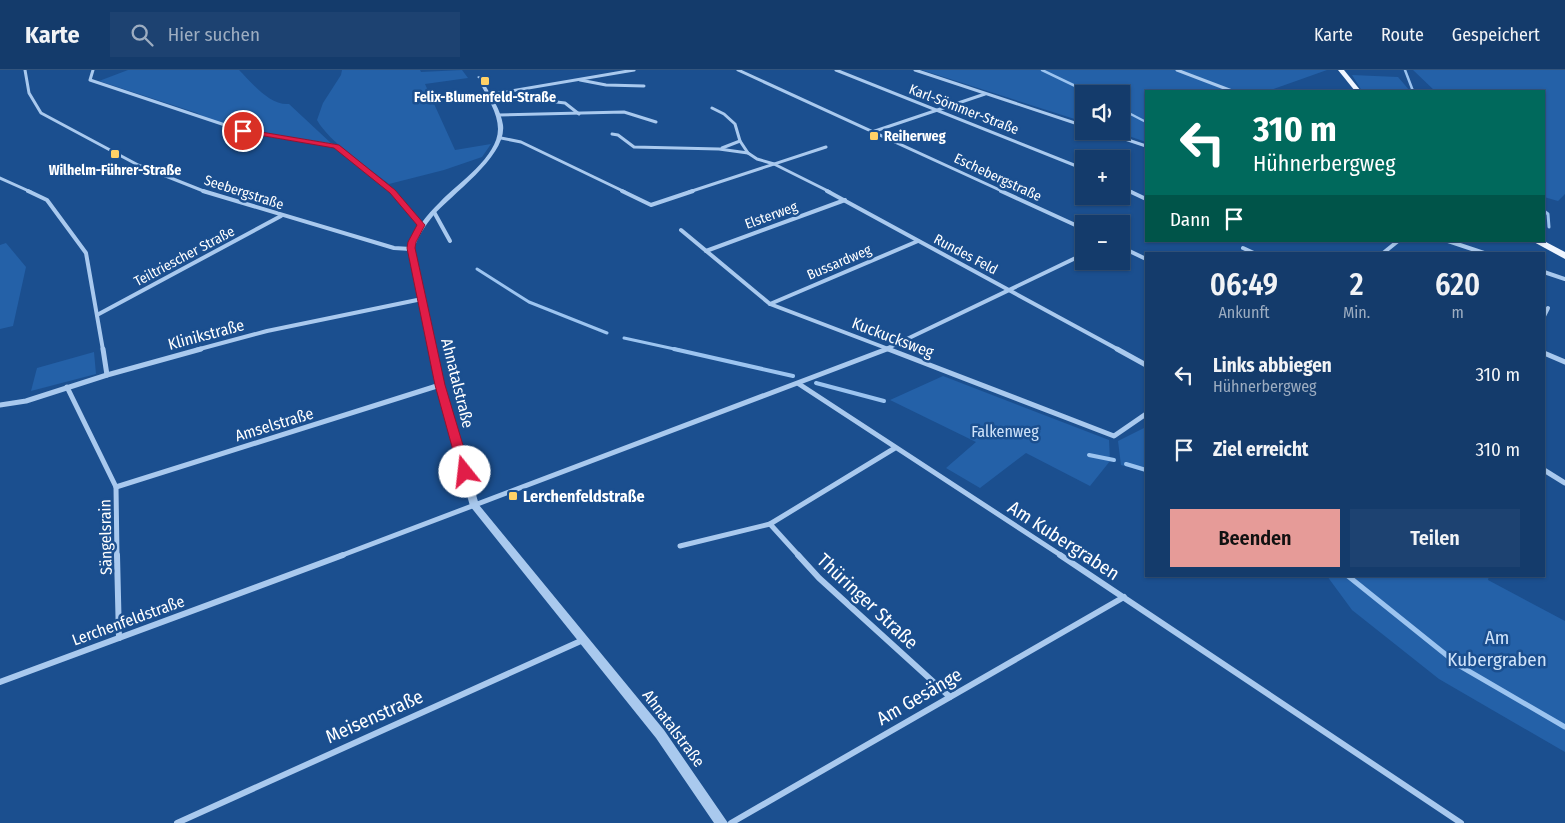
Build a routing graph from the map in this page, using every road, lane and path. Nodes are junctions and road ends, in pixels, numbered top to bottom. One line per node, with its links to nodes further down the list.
1 (25, 70): 39 (street, Seebergstraße)
2 (93, 70): 40 (street)
3 (477, 70): 15 (street)
4 (634, 70): 10 (street)
5 (738, 70): 23 (street, Eschebergstraße)
6 (836, 70): 18 (street, Karl-Sömmer-Straße)
7 (915, 70): 14 (street)
8 (1177, 70): 12 (street)
9 (1341, 70): 13 (main road)
10 (579, 80): 11 (street); 15 (street)
11 (644, 86)
12 (1229, 90)
13 (1357, 90)
14 (985, 94): 18 (street); 22 (street)
15 (488, 95): 20 (street)
16 (548, 101): 19 (street)
17 (712, 108): 27 (street)
18 (938, 110): 23 (street); 33 (street, Karl-Sömmer-Straße)
19 (579, 114): 20 (street); 21 (street)
20 (499, 115): 25 (street)
21 (656, 122)
22 (1075, 123)
23 (872, 132): 41 (street, Eschebergstraße)
24 (612, 134): 30 (street)
25 (501, 138): 32 (street); 38 (street)
26 (1128, 140): 28 (street)
27 (740, 142): 30 (street); 31 (street)
28 (1145, 146)
29 (826, 147): 32 (street)
30 (720, 149): 31 (street)
31 (748, 153): 32 (street, Rundes Feld)
32 (774, 164): 37 (street, Rundes Feld)
33 (1075, 165)
34 (0, 178): 65 (street)
35 (1130, 191): 36 (street)
36 (1145, 198)
37 (845, 200): 44 (street, Rundes Feld); 50 (street, Elsterweg)
38 (434, 212): 40 (street); 43 (street)
39 (281, 216): 48 (street, Seebergstraße); 65 (street, Teiltriescher Straße)
40 (421, 225): 48 (street)
41 (1075, 225)
42 (681, 230): 50 (street, Kuckucksweg)
43 (450, 241)
44 (918, 241): 60 (street, Rundes Feld); 62 (street, Bussardweg)
45 (1397, 242): 53 (street)
46 (1451, 242): 54 (street)
47 (1538, 242): 55 (main road)
48 (411, 248): 61 (street, Ahnatalstraße)
49 (1243, 248): 52 (street)
50 (706, 251): 62 (street, Kuckucksweg)
51 (1130, 251): 57 (street)
52 (1252, 252)
53 (1384, 252)
54 (1481, 252)
55 (1565, 256)
56 (1075, 258): 60 (street, Lerchenfeldstraße)
57 (1145, 259)
58 (1545, 272): 59 (street)
59 (1565, 279)
60 (1010, 290): 66 (street, Lerchenfeldstraße); 69 (street, Rundes Feld)
61 (422, 299): 70 (street, Klinikstraße); 72 (street, Ahnatalstraße)
62 (770, 304): 66 (street, Kuckucksweg)
63 (1548, 308): 64 (street)
64 (1545, 314)
65 (97, 315): 70 (street)
66 (888, 350): 71 (street, Lerchenfeldstraße); 75 (street, Kuckucksweg)
67 (1545, 353): 68 (street)
68 (1565, 362)
69 (1145, 364)
70 (107, 374): 73 (street, Klinikstraße)
71 (799, 384): 76 (street, Am Kubergraben); 80 (street, Lerchenfeldstraße)
72 (440, 385): 79 (street, Amselstraße); 80 (street, Ahnatalstraße)
73 (67, 387): 74 (street, Klinikstraße); 79 (street, Sängelsrain)
74 (0, 405)
75 (1145, 415)
76 (894, 448): 81 (street); 83 (street, Am Kubergraben)
77 (1545, 471): 78 (street)
78 (1565, 483)
79 (116, 487): 84 (street, Sängelsrain)
80 (475, 506): 84 (street, Lerchenfeldstraße); 85 (street, Ahnatalstraße)
81 (770, 524): 82 (street); 87 (street, Thüringer Straße)
82 (680, 546)
83 (1124, 597): 87 (street, Am Gesänge); 91 (street, Am Kubergraben)
84 (119, 638): 86 (street, Lerchenfeldstraße)
85 (584, 640): 88 (street, Meisenstraße); 89 (street, Ahnatalstraße)
86 (0, 682)
87 (950, 697): 90 (street, Am Gesänge)
88 (177, 823)
89 (722, 823)
90 (731, 823)
91 (1461, 823)

